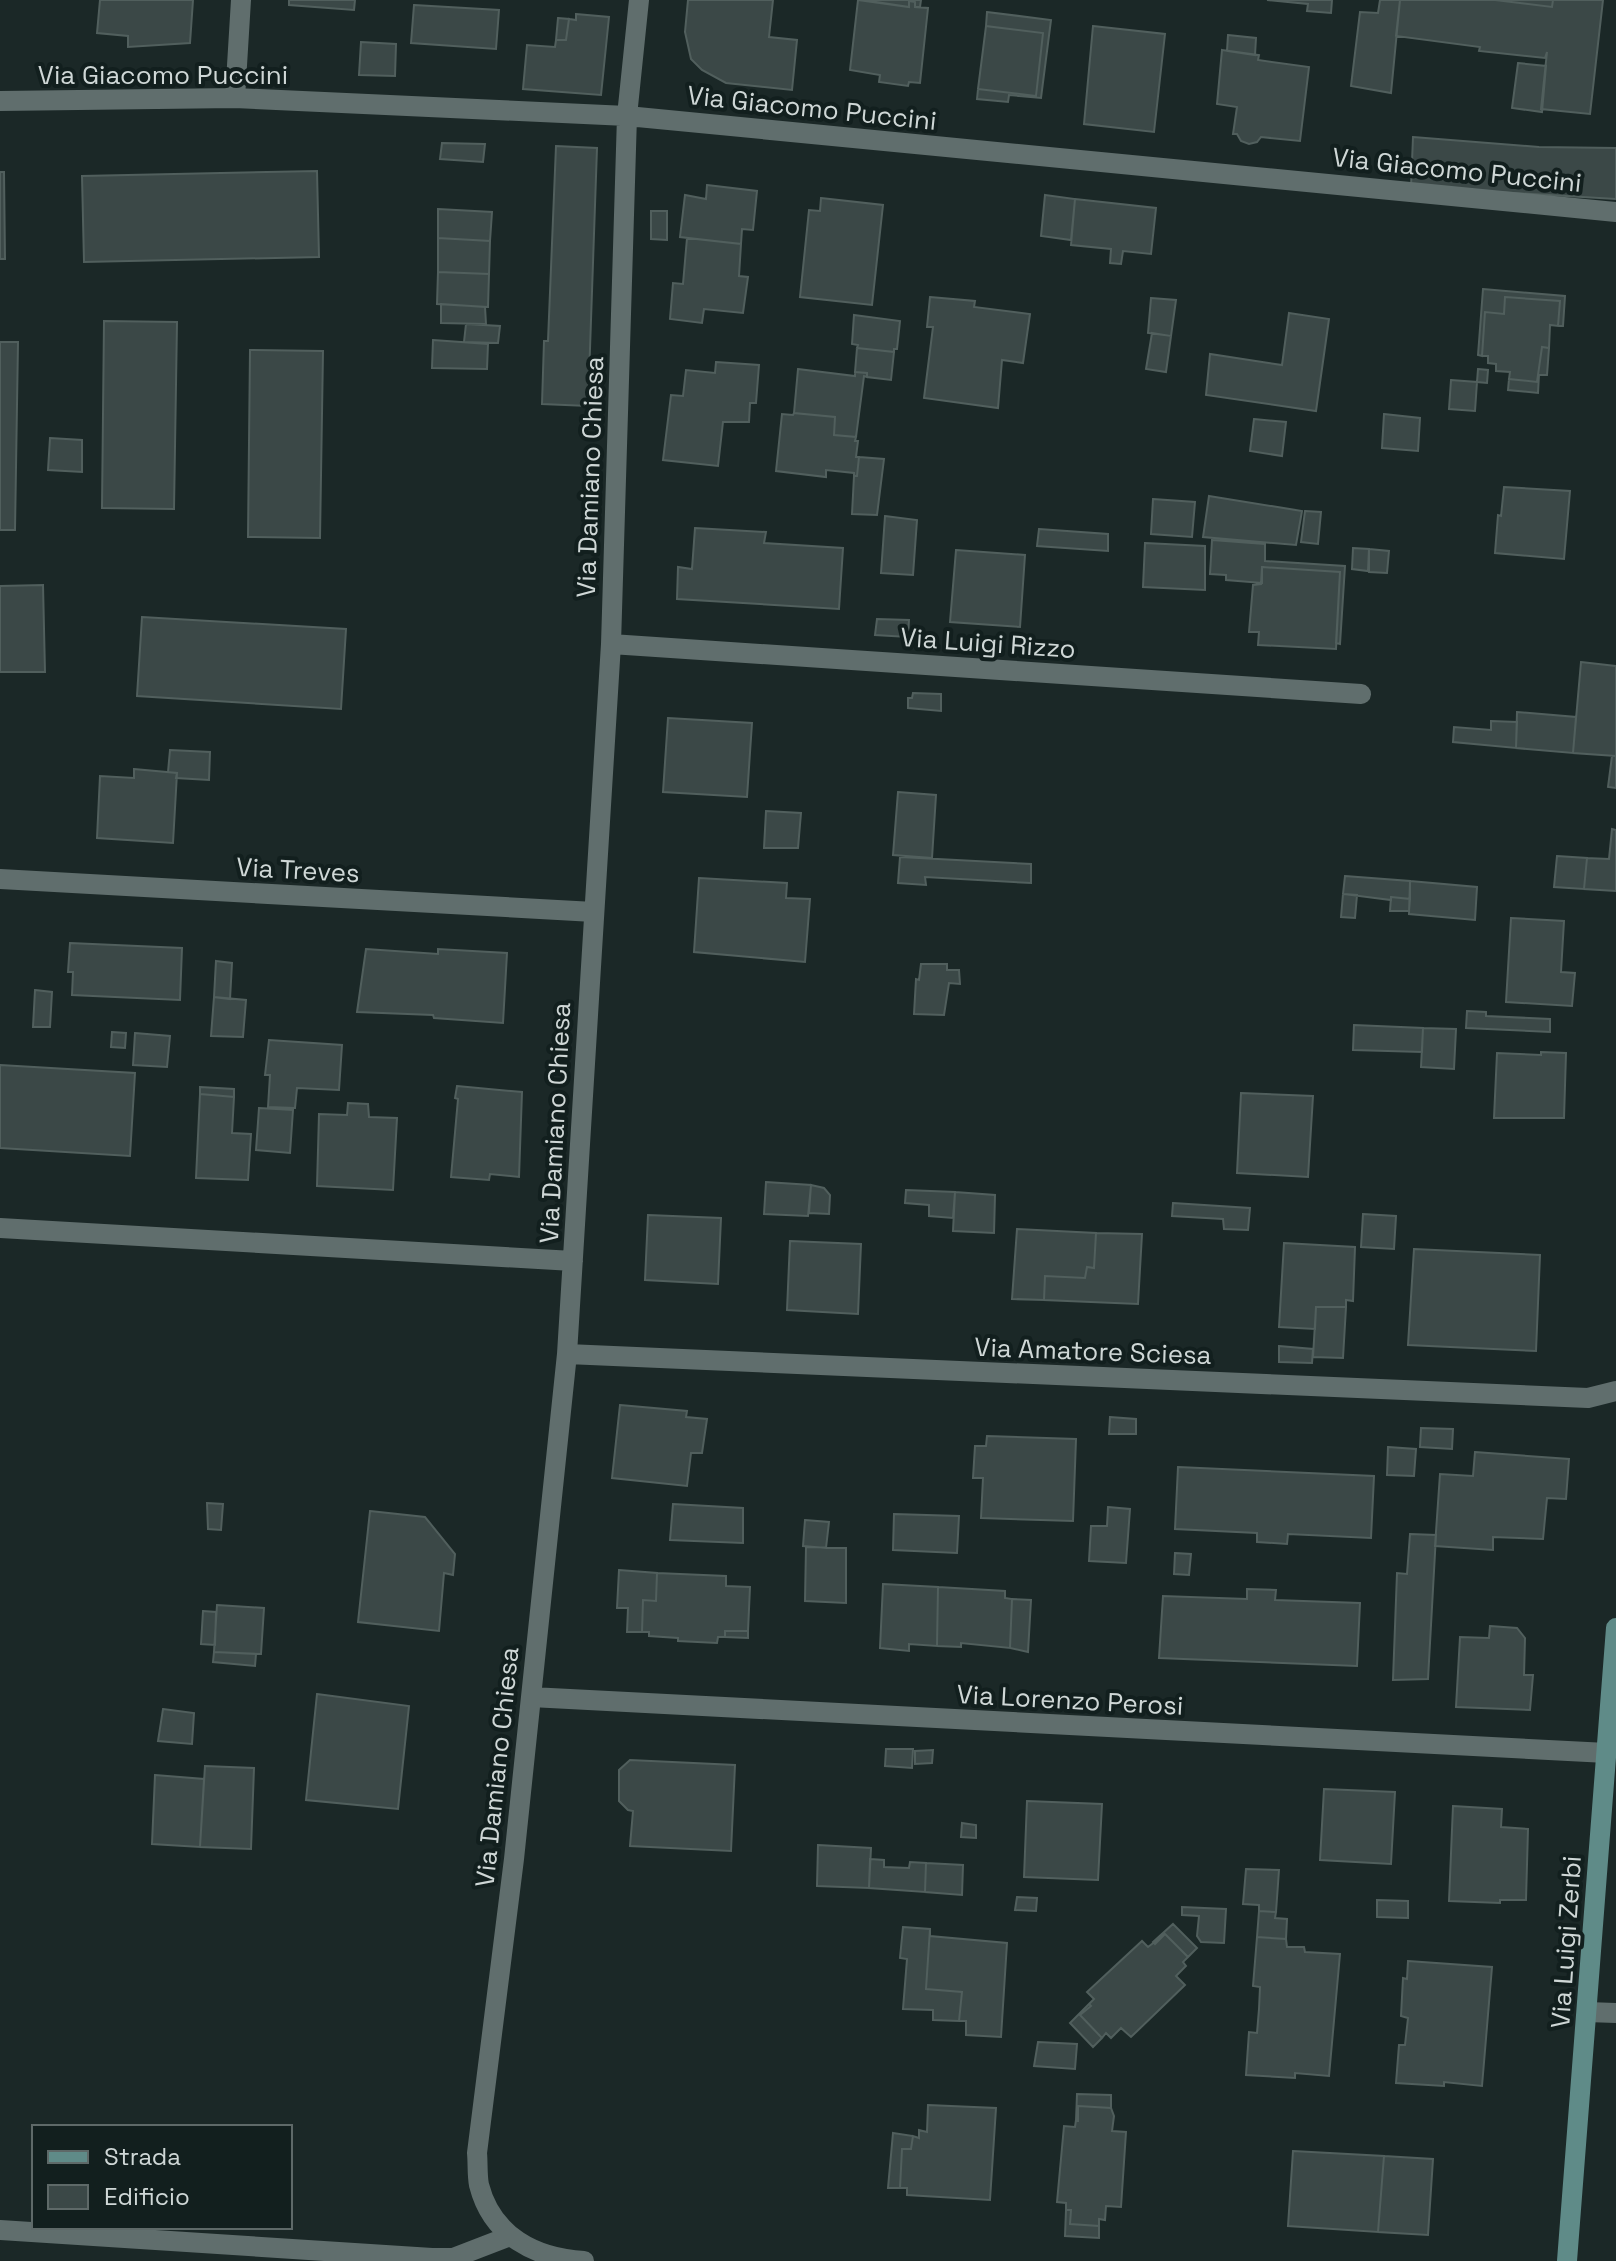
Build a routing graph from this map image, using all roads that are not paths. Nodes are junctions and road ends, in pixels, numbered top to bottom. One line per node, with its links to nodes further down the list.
1 (241, 0): 3 (street)
2 (639, 0): 5 (street, Via Damiano Chiesa)
3 (235, 98): 4 (street, Via Giacomo Puccini); 5 (street, Via Giacomo Puccini)
4 (0, 101)
5 (627, 116): 6 (street, Via Giacomo Puccini); 7 (street, Via Damiano Chiesa)
6 (1616, 212)
7 (611, 644): 8 (street, Via Luigi Rizzo); 10 (street, Via Damiano Chiesa)
8 (1361, 694)
9 (0, 879): 10 (street, Via Treves)
10 (594, 912): 12 (street, Via Damiano Chiesa)
11 (0, 1228): 12 (street)
12 (573, 1261): 13 (street, Via Damiano Chiesa)
13 (567, 1354): 14 (street, Via Amatore Sciesa); 16 (street, Via Damiano Chiesa)
14 (1616, 1391)
15 (1616, 1628): 17 (street, Via Luigi Zerbi)
16 (531, 1697): 17 (street, Via Lorenzo Perosi); 21 (street, Via Damiano Chiesa)
17 (1607, 1753): 18 (street, Via Luigi Zerbi)
18 (1587, 2012): 19 (street); 23 (street, Via Luigi Zerbi)
19 (1616, 2013)
20 (0, 2230): 21 (street)
21 (510, 2236): 22 (street)
22 (584, 2261)
23 (1567, 2261)

